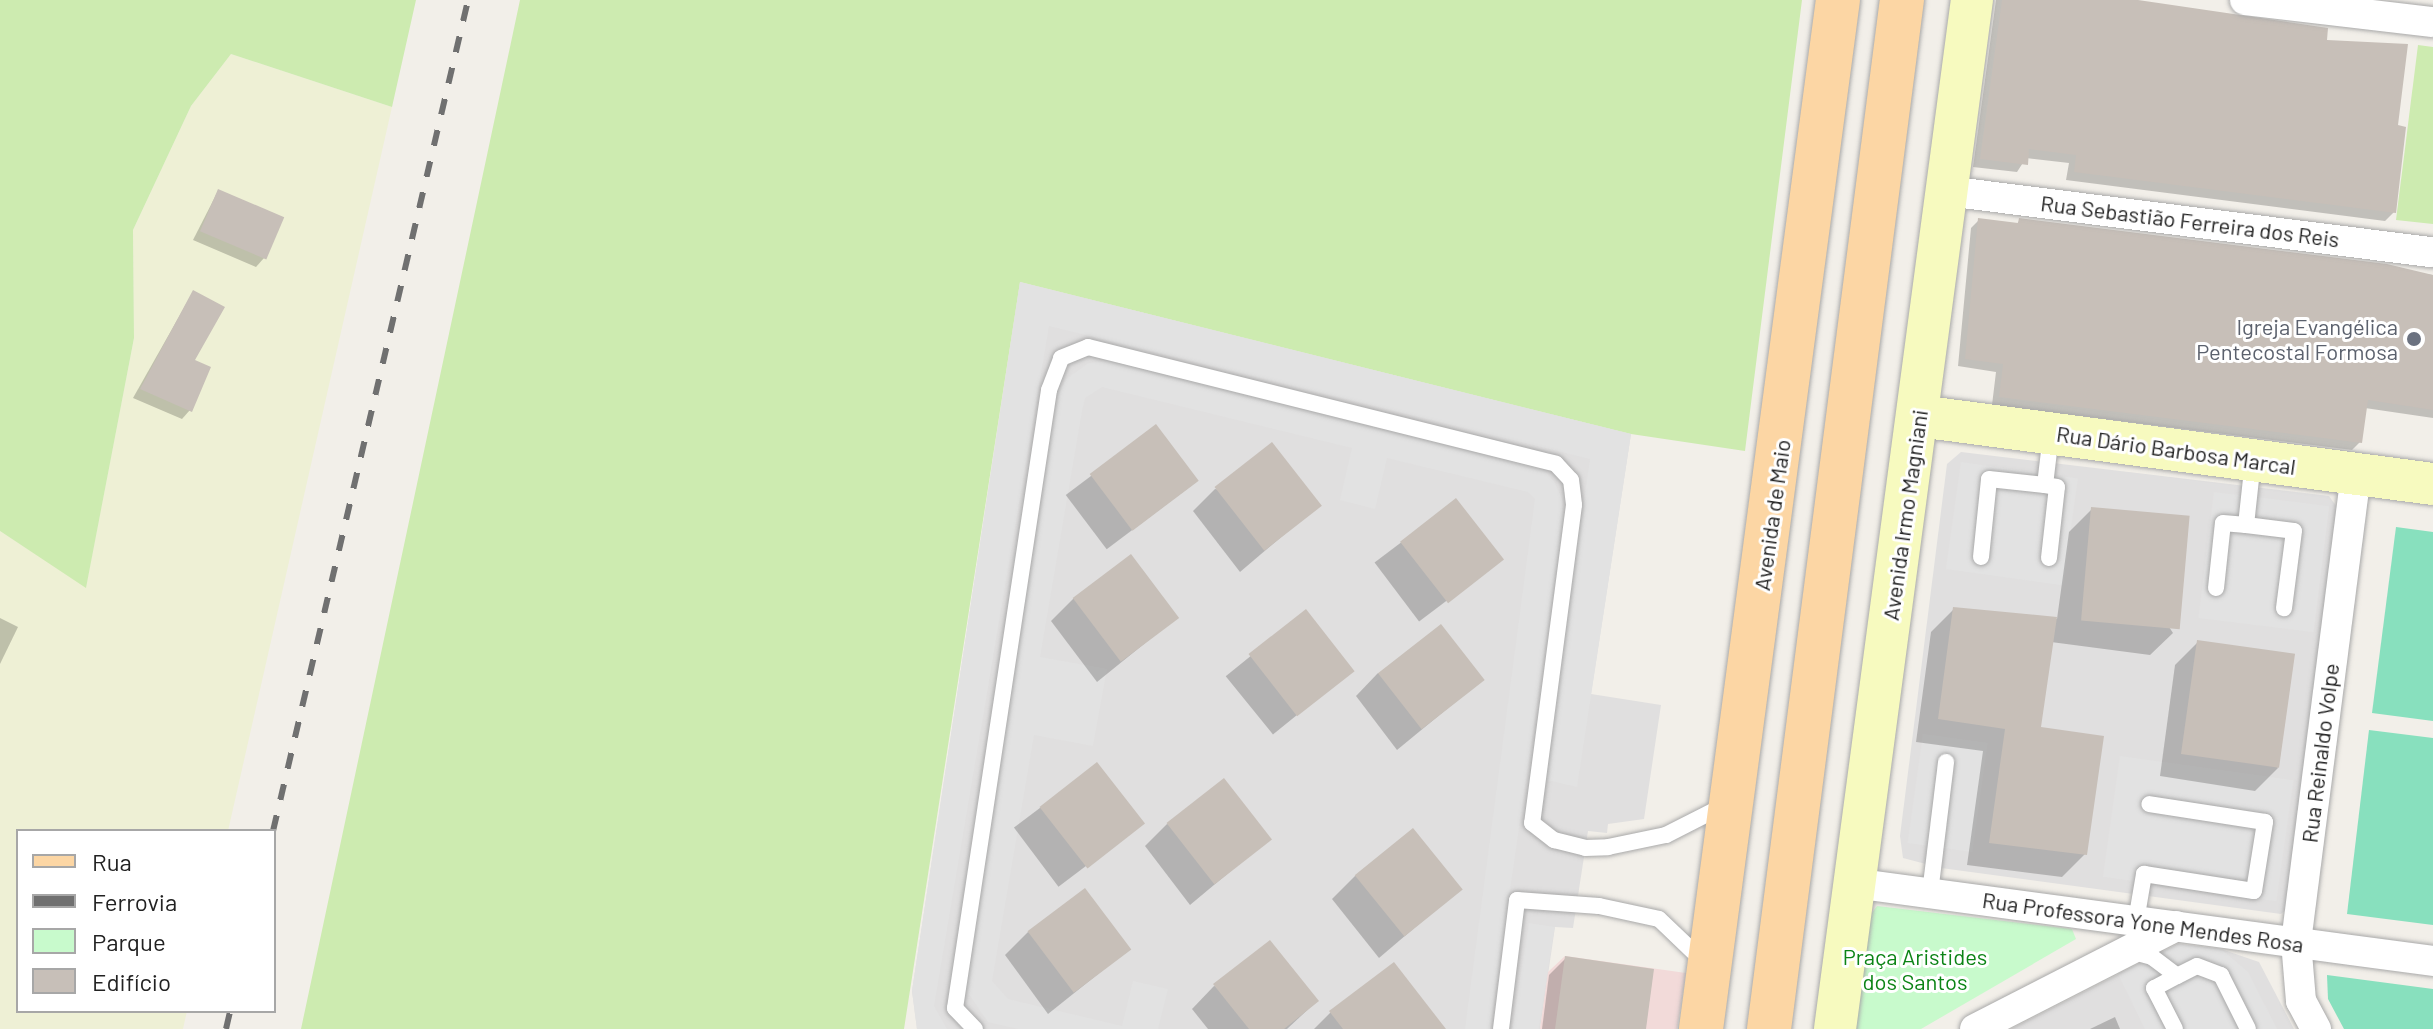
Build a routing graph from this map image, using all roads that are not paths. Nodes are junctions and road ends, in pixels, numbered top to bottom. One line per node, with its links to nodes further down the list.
1 (1838, 0): 6 (main road, Avenida de Maio)
2 (1902, 0): 7 (main road)
3 (1972, 0): 8 (street, Avenida Irmo Magniani)
4 (2245, 0): 5 (street)
5 (2433, 22)
6 (1817, 176): 7 (main road); 22 (main road, Avenida de Maio)
7 (1877, 176): 34 (main road)
8 (1947, 191): 9 (street, Rua Sebastião Ferreira dos Reis); 10 (street, Avenida Irmo Magniani)
9 (2433, 252)
10 (1919, 416): 11 (street, Rua Dário Barbosa Marcal); 24 (street, Avenida Irmo Magniani)
11 (2052, 433): 12 (street, Rua Dário Barbosa Marcal); 15 (lane)
12 (2254, 460): 13 (street, Rua Dário Barbosa Marcal); 16 (lane)
13 (2356, 474): 14 (street, Rua Dário Barbosa Marcal); 27 (street, Rua Reinaldo Volpe)
14 (2433, 484)
15 (2045, 485): 17 (lane); 18 (lane)
16 (2246, 525): 19 (lane); 20 (lane)
17 (1981, 557)
18 (2049, 558)
19 (2216, 588)
20 (2284, 608)
21 (1946, 762): 25 (lane)
22 (1731, 802): 29 (main road, Avenida de Maio); 31 (lane)
23 (2149, 804): 26 (lane)
24 (1853, 883): 25 (street, Rua Professora Yone Mendes Rosa); 35 (street, Avenida Irmo Magniani)
25 (1930, 893): 26 (street, Rua Professora Yone Mendes Rosa)
26 (2133, 936): 27 (street, Rua Professora Yone Mendes Rosa); 30 (lane); 36 (street)
27 (2296, 942): 28 (street, Rua Professora Yone Mendes Rosa); 39 (street, Rua Reinaldo Volpe)
28 (2433, 961)
29 (1710, 968): 32 (lane); 33 (main road, Avenida de Maio)
30 (2177, 976): 37 (lane); 38 (lane)
31 (975, 1029)
32 (1501, 1029)
33 (1701, 1029)
34 (1769, 1029)
35 (1835, 1029)
36 (1975, 1029)
37 (2175, 1029)
38 (2248, 1029)
39 (2316, 1029)

